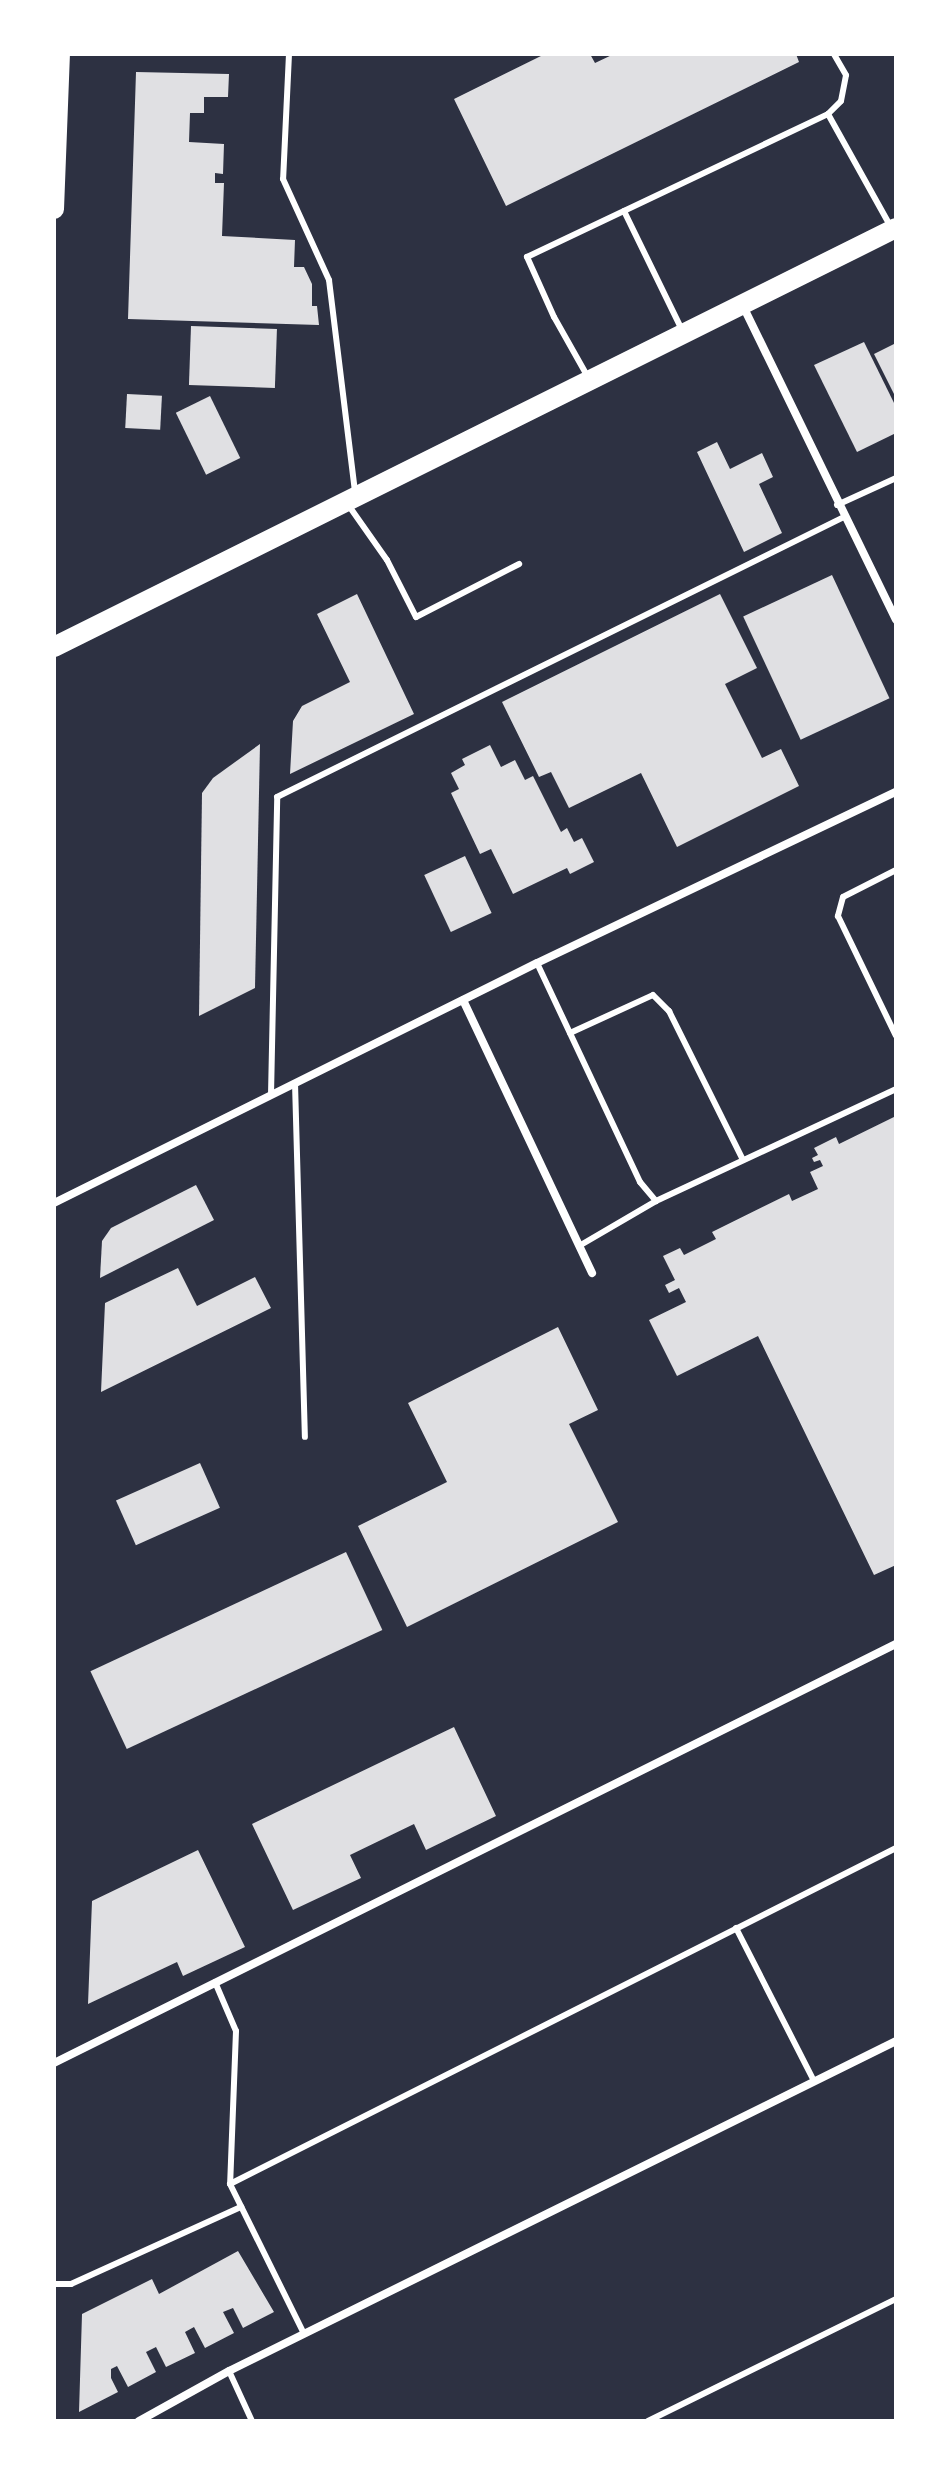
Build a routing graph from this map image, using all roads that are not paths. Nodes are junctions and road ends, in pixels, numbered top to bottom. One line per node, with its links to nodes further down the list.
1 (60, 54): 5 (main road)
2 (289, 54): 12 (lane)
3 (834, 54): 4 (lane)
4 (828, 114): 6 (lane); 7 (lane)
5 (54, 209)
6 (624, 211): 9 (lane); 10 (lane)
7 (894, 229): 8 (main road)
8 (743, 306): 9 (main road); 13 (street)
9 (684, 335): 10 (main road)
10 (591, 382): 12 (main road)
11 (896, 478): 13 (lane)
12 (352, 501): 15 (lane); 17 (main road)
13 (837, 505): 14 (street)
14 (844, 517): 16 (street); 26 (lane)
15 (519, 564)
16 (896, 620)
17 (54, 647)
18 (896, 792): 20 (street)
19 (896, 870): 23 (lane)
20 (537, 963): 21 (street); 22 (lane)
21 (463, 1000): 24 (street); 30 (street)
22 (570, 1033): 27 (lane); 28 (lane)
23 (896, 1036)
24 (295, 1083): 26 (street); 32 (lane)
25 (896, 1089): 27 (lane)
26 (271, 1095): 29 (street)
27 (743, 1160): 28 (lane)
28 (656, 1201): 30 (lane)
29 (54, 1203)
30 (579, 1246): 31 (street)
31 (592, 1273)
32 (305, 1437)
33 (896, 1644): 36 (street)
34 (896, 1848): 35 (lane)
35 (736, 1928): 39 (lane); 40 (lane)
36 (215, 1982): 38 (street); 40 (lane)
37 (896, 2041): 39 (street)
38 (54, 2063)
39 (814, 2081): 44 (street)
40 (230, 2184): 41 (lane)
41 (241, 2207): 42 (lane); 44 (lane)
42 (54, 2284)
43 (896, 2299): 48 (lane)
44 (304, 2334): 45 (street)
45 (229, 2371): 46 (street); 47 (lane)
46 (139, 2421)
47 (252, 2421)
48 (648, 2421)

